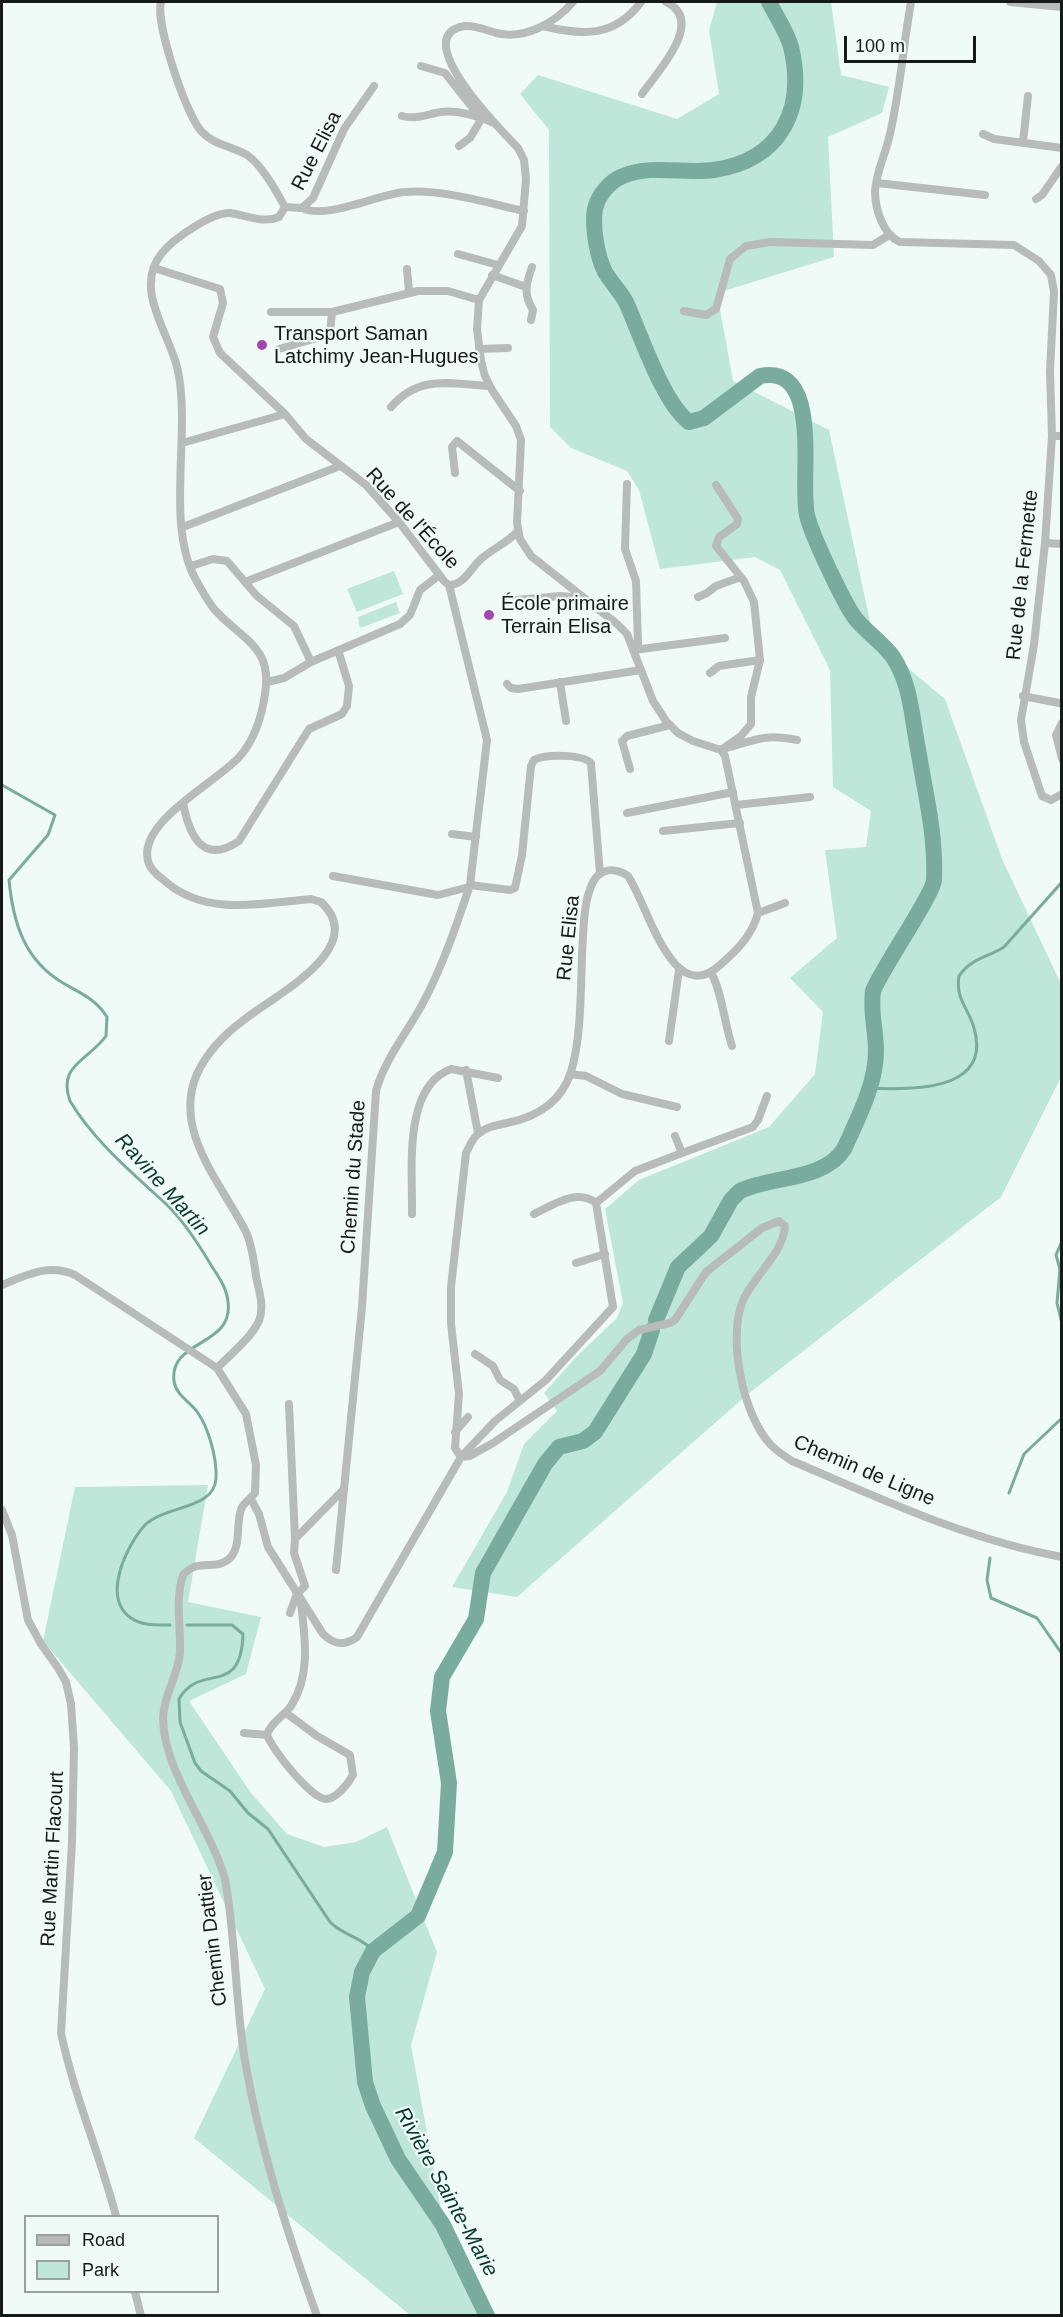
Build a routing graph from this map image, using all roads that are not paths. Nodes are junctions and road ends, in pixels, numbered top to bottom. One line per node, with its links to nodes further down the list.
1 (161, 2): 25 (street)
2 (573, 2): 9 (street)
3 (641, 2): 9 (street)
4 (666, 2): 12 (street)
5 (911, 2): 22 (street)
6 (1012, 2): 7 (street)
7 (1047, 3): 8 (street)
8 (1062, 7)
9 (543, 26): 16 (street)
10 (421, 66): 15 (street)
11 (361, 86): 26 (street, Rue Elisa)
12 (642, 94)
13 (1028, 96): 18 (street)
14 (402, 116): 15 (street)
15 (481, 117): 16 (street); 19 (street)
16 (496, 123): 27 (street)
17 (983, 134): 18 (street)
18 (1023, 142): 20 (street)
19 (459, 146)
20 (1062, 148)
21 (1062, 166): 24 (street)
22 (876, 183): 23 (street); 28 (street)
23 (985, 195)
24 (1036, 199)
25 (285, 207): 26 (street, Rue Elisa); 32 (street)
26 (302, 208): 27 (street)
27 (524, 211): 30 (street)
28 (889, 235): 38 (street); 42 (street, Rue de la Fermette)
29 (458, 254): 30 (street)
30 (498, 265): 34 (street)
31 (532, 267): 35 (street)
32 (154, 268): 49 (street, Rue de l'École); 52 (street)
33 (407, 269): 36 (street)
34 (492, 275): 35 (street); 37 (street)
35 (526, 287): 41 (street)
36 (409, 292): 37 (street); 40 (street)
37 (479, 300): 45 (street)
38 (684, 311)
39 (272, 312): 40 (street)
40 (332, 312): 46 (street)
41 (531, 320)
42 (1051, 331): 43 (street); 50 (street, Rue de la Fermette)
43 (1062, 333)
44 (508, 348): 45 (street)
45 (479, 349): 47 (street)
46 (279, 350)
47 (489, 386): 48 (street); 57 (street)
48 (391, 407)
49 (285, 414): 52 (street); 53 (street, Rue de l'École)
50 (1052, 436): 51 (street); 61 (street, Rue de la Fermette)
51 (1062, 436)
52 (182, 442): 59 (street)
53 (340, 466): 58 (street, Rue de l'École); 59 (street)
54 (455, 473): 57 (street)
55 (627, 484): 73 (street)
56 (717, 485): 65 (street)
57 (520, 491): 60 (street)
58 (399, 522): 64 (street, Rue de l'École); 66 (street)
59 (183, 527): 63 (street)
60 (518, 531): 67 (street, Rue de l'École); 69 (street)
61 (1046, 543): 62 (street); 81 (street, Rue de la Fermette)
62 (1062, 544)
63 (191, 566): 66 (street); 78 (street)
64 (438, 576): 67 (street, Rue de l'École); 72 (street)
65 (741, 577): 68 (street); 74 (street)
66 (245, 582): 75 (street)
67 (449, 585): 99 (street, Chemin du Stade)
68 (698, 597)
69 (586, 599): 70 (street); 73 (street)
70 (516, 600)
71 (725, 638): 73 (street)
72 (338, 650): 75 (street); 93 (street)
73 (634, 650): 76 (street)
74 (760, 660): 77 (street); 87 (street)
75 (311, 662): 78 (street)
76 (640, 670): 79 (street); 85 (street)
77 (710, 673)
78 (267, 682): 93 (street)
79 (560, 682): 80 (street); 83 (street)
80 (507, 684)
81 (1023, 696): 82 (street); 91 (street, Rue de la Fermette)
82 (1059, 703)
83 (566, 721)
84 (1062, 723): 88 (street)
85 (670, 725): 87 (street); 89 (street)
86 (797, 740): 87 (street)
87 (721, 750): 90 (street)
88 (1062, 759)
89 (630, 769)
90 (733, 792): 94 (street); 95 (street)
91 (1062, 794)
92 (810, 797): 94 (street)
93 (183, 803): 126 (street)
94 (736, 805): 96 (street)
95 (627, 813)
96 (740, 823): 97 (street); 104 (street)
97 (663, 831)
98 (452, 834): 99 (street)
99 (476, 837): 102 (street, Chemin du Stade)
100 (600, 874): 102 (street); 105 (street, Rue Elisa); 110 (street, Rue Elisa)
101 (333, 876): 102 (street)
102 (470, 886): 132 (street, Chemin du Stade)
103 (785, 903): 104 (street)
104 (758, 914): 106 (street)
105 (679, 970): 106 (street); 107 (street)
106 (711, 974): 108 (street)
107 (669, 1041)
108 (732, 1046)
109 (466, 1070): 111 (street); 114 (street); 120 (street)
110 (570, 1074): 113 (street); 114 (street, Rue Elisa)
111 (498, 1078)
112 (767, 1096): 116 (street)
113 (677, 1107)
114 (478, 1133): 117 (street)
115 (675, 1136): 116 (street)
116 (682, 1153): 119 (street)
117 (462, 1170): 118 (street); 130 (street)
118 (454, 1176)
119 (596, 1203): 121 (street); 122 (street)
120 (412, 1214)
121 (534, 1214)
122 (605, 1254): 123 (street); 127 (street)
123 (576, 1263)
124 (2, 1285): 126 (street)
125 (475, 1354): 127 (street)
126 (217, 1368): 133 (street)
127 (520, 1401): 131 (street)
128 (289, 1404): 135 (street)
129 (468, 1417): 130 (street)
130 (455, 1432): 131 (street)
131 (461, 1456): 136 (street, Chemin de Ligne); 138 (street)
132 (343, 1490): 135 (street); 137 (street, Chemin du Stade)
133 (251, 1499): 138 (street); 146 (street, Chemin Dattier)
134 (2, 1510): 143 (street, Rue Martin Flacourt)
135 (295, 1539): 138 (street)
136 (1062, 1557)
137 (336, 1570)
138 (299, 1597): 139 (street); 140 (street)
139 (290, 1613)
140 (286, 1713): 142 (street); 142 (street)
141 (244, 1733): 142 (street)
142 (267, 1735)
143 (115, 2215)
144 (135, 2293): 145 (street)
145 (141, 2316)
146 (317, 2316)

